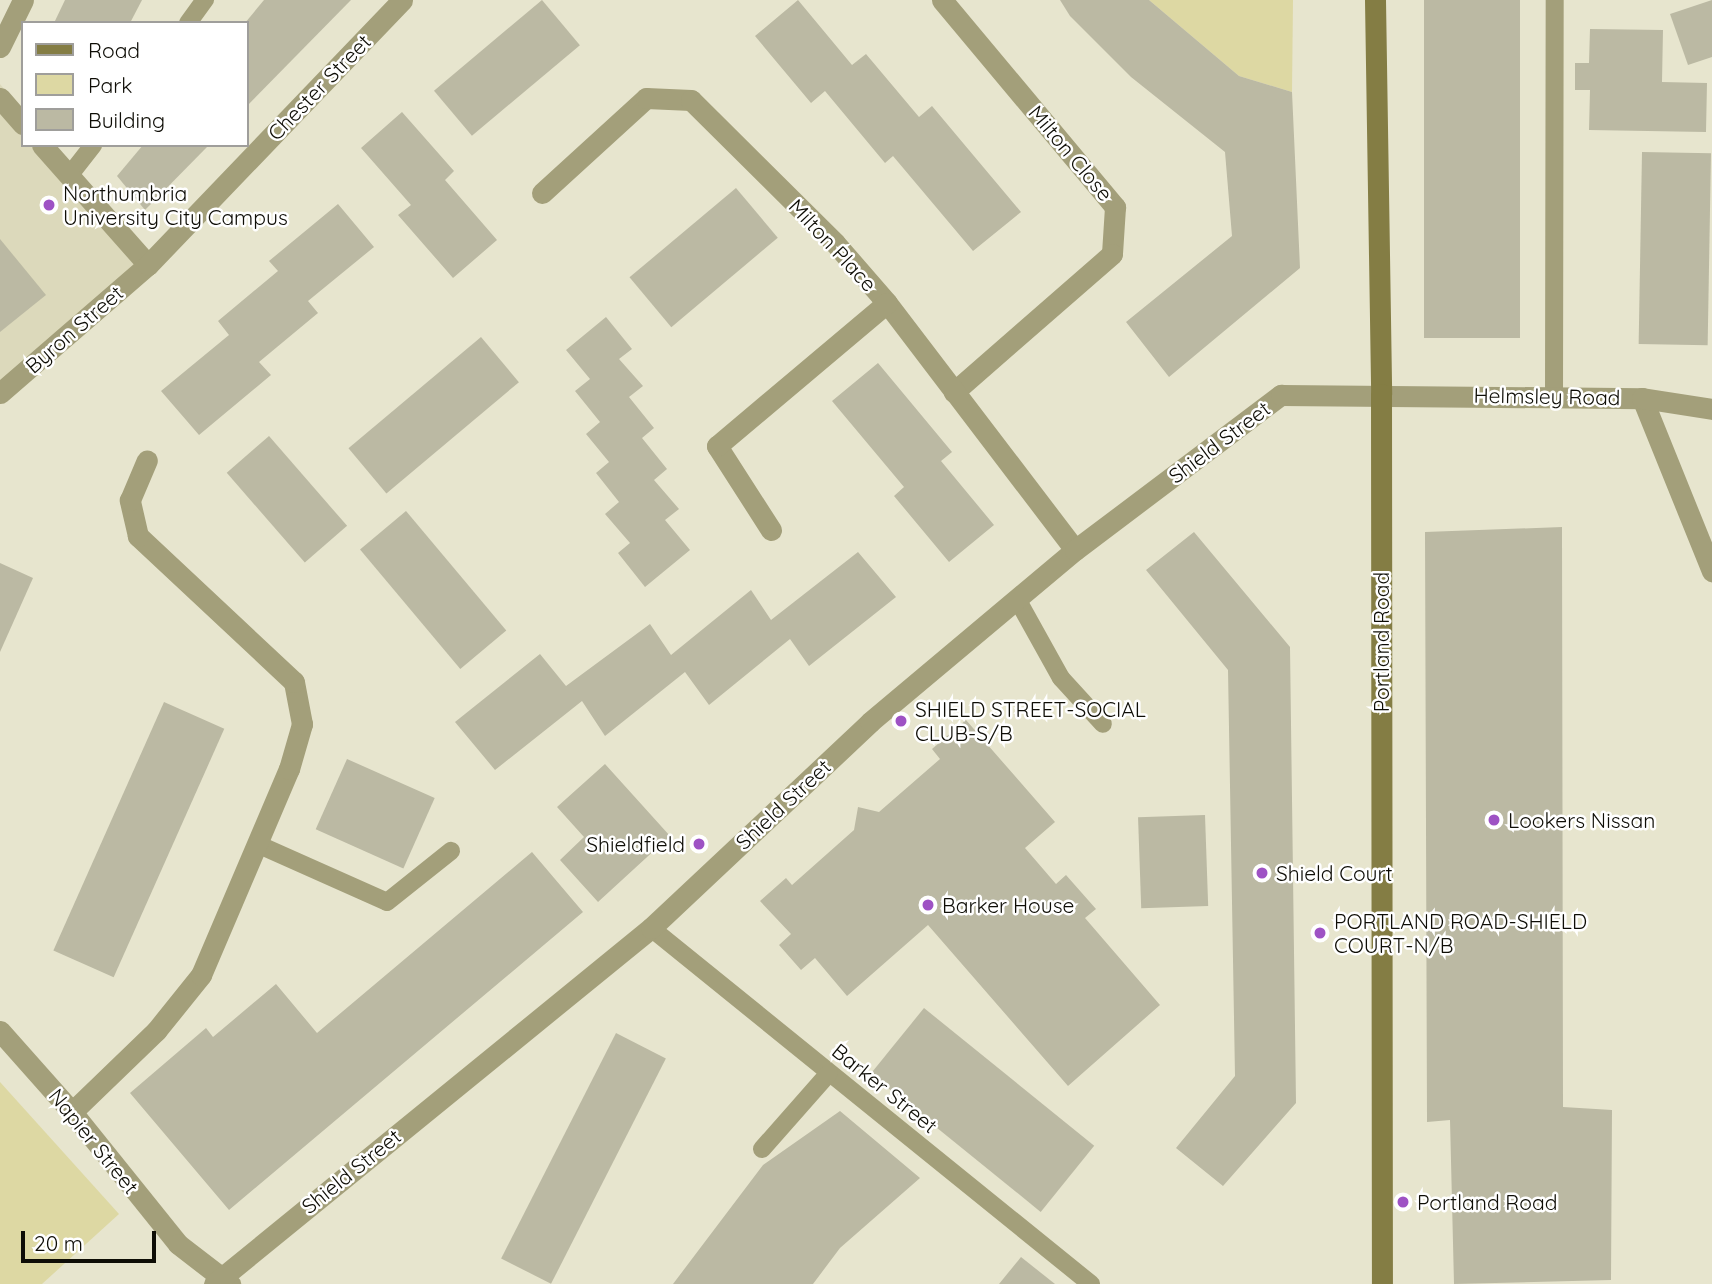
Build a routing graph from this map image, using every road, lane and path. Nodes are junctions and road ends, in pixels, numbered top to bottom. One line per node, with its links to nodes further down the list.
1 (23, 0): 8 (street)
2 (205, 0): 7 (lane)
3 (402, 0): 15 (street, Chester Street)
4 (942, 0): 17 (street, Milton Close)
5 (1375, 0): 19 (main road, Portland Road)
6 (1559, 2): 20 (lane)
7 (189, 21)
8 (0, 47)
9 (0, 98): 10 (street)
10 (21, 122)
11 (44, 147): 13 (street)
12 (91, 147): 13 (lane)
13 (69, 176): 15 (street)
14 (542, 193): 16 (street, Milton Place)
15 (148, 265): 18 (street, Byron Street)
16 (887, 303): 17 (street, Milton Place); 24 (street)
17 (954, 392): 25 (street, Milton Place)
18 (0, 393)
19 (1381, 394): 20 (street, Helmsley Road); 25 (street, Shield Street); 38 (main road, Portland Road)
20 (1554, 397): 21 (street, Helmsley Road)
21 (1642, 398): 22 (street, Helmsley Road); 26 (street)
22 (1712, 409)
23 (147, 460): 29 (street)
24 (771, 530)
25 (1075, 550): 27 (street, Shield Street)
26 (1712, 571)
27 (1017, 599): 28 (lane); 31 (street, Shield Street)
28 (1103, 724)
29 (257, 844): 30 (lane); 34 (street)
30 (451, 851)
31 (651, 928): 33 (lane, Barker Street); 36 (street, Shield Street)
32 (0, 1031): 34 (street, Napier Street)
33 (830, 1073): 35 (lane); 37 (lane, Barker Street)
34 (72, 1112): 36 (street, Napier Street)
35 (762, 1149)
36 (222, 1281)
37 (1091, 1284)
38 (1382, 1284)

